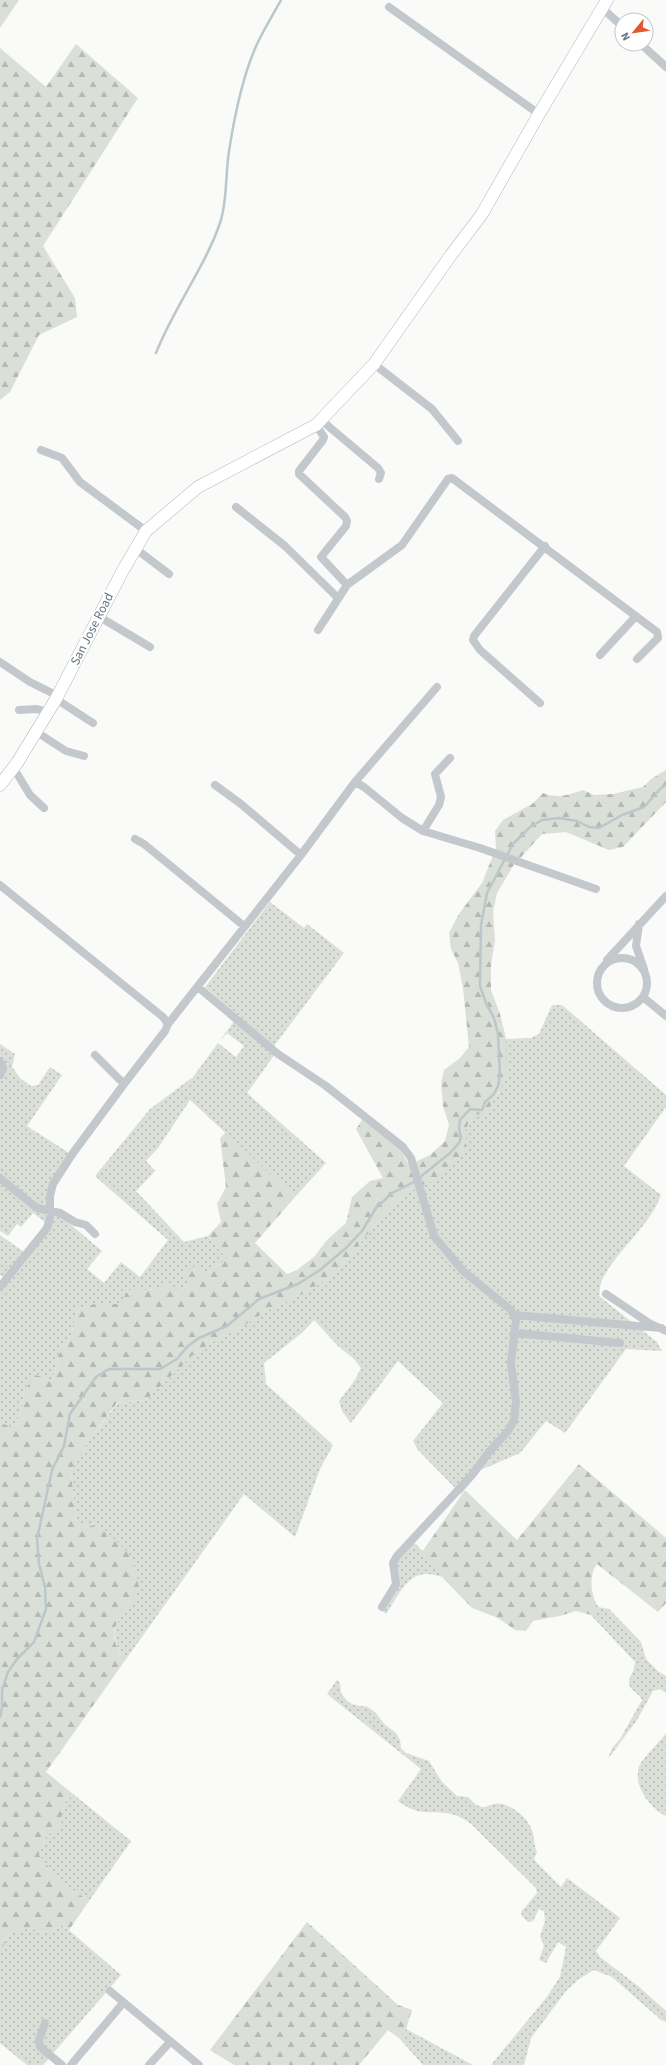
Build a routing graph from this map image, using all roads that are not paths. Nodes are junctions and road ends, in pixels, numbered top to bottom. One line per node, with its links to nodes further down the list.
1 (605, 4): 3 (street); 6 (street, San Jose Road)
2 (389, 7): 6 (street)
3 (614, 16)
4 (650, 52): 5 (street)
5 (666, 67)
6 (539, 114): 7 (street, San Jose Road)
7 (374, 364): 8 (street, San Jose Road); 9 (street)
8 (319, 423): 11 (street); 13 (street, San Jose Road); 17 (street)
9 (458, 441)
10 (41, 450): 13 (street)
11 (379, 479)
12 (236, 507): 18 (street)
13 (146, 531): 15 (street, San Jose Road)
14 (545, 546): 17 (street); 20 (street); 28 (street)
15 (136, 549): 16 (street); 19 (street, San Jose Road)
16 (169, 574)
17 (347, 585): 18 (street)
18 (338, 598): 21 (street)
19 (98, 616): 22 (street); 27 (street, San Jose Road)
20 (636, 616): 23 (street); 24 (street)
21 (318, 630)
22 (150, 647)
23 (600, 655)
24 (637, 659)
25 (0, 662): 27 (street)
26 (437, 687): 36 (street)
27 (57, 698): 30 (street, San Jose Road); 31 (street)
28 (540, 702)
29 (19, 710): 30 (street)
30 (48, 712): 32 (street, San Jose Road)
31 (93, 723)
32 (35, 731): 33 (street); 35 (street, San Jose Road)
33 (84, 756)
34 (450, 758): 40 (street)
35 (13, 768): 37 (street, San Jose Road); 39 (street)
36 (355, 782): 40 (street); 42 (street)
37 (0, 785)
38 (215, 785): 42 (street)
39 (44, 808)
40 (423, 831): 44 (street)
41 (135, 839): 47 (street)
42 (301, 855): 47 (street)
43 (0, 885): 53 (street)
44 (596, 890)
45 (666, 896): 46 (street)
46 (640, 924): 48 (street); 49 (street)
47 (244, 926): 50 (street)
48 (603, 966): 49 (street); 51 (street)
49 (645, 971): 51 (street)
50 (198, 987): 53 (street); 63 (street)
51 (643, 997): 52 (street)
52 (666, 1016)
53 (168, 1024): 57 (street)
54 (95, 1055): 57 (street)
55 (0, 1061): 56 (street)
56 (0, 1075)
57 (124, 1084): 59 (street)
58 (0, 1178): 59 (street)
59 (51, 1211): 60 (street); 61 (street)
60 (95, 1234)
61 (0, 1287)
62 (606, 1294): 64 (street)
63 (514, 1314): 64 (street); 65 (street)
64 (663, 1330)
65 (514, 1333): 66 (street); 67 (street)
66 (620, 1343)
67 (382, 1607)
68 (110, 1991): 69 (street)
69 (123, 2004): 71 (street); 73 (street)
70 (45, 2023): 72 (street)
71 (170, 2042): 74 (street); 75 (street)
72 (62, 2065)
73 (71, 2065)
74 (148, 2065)
75 (199, 2065)

